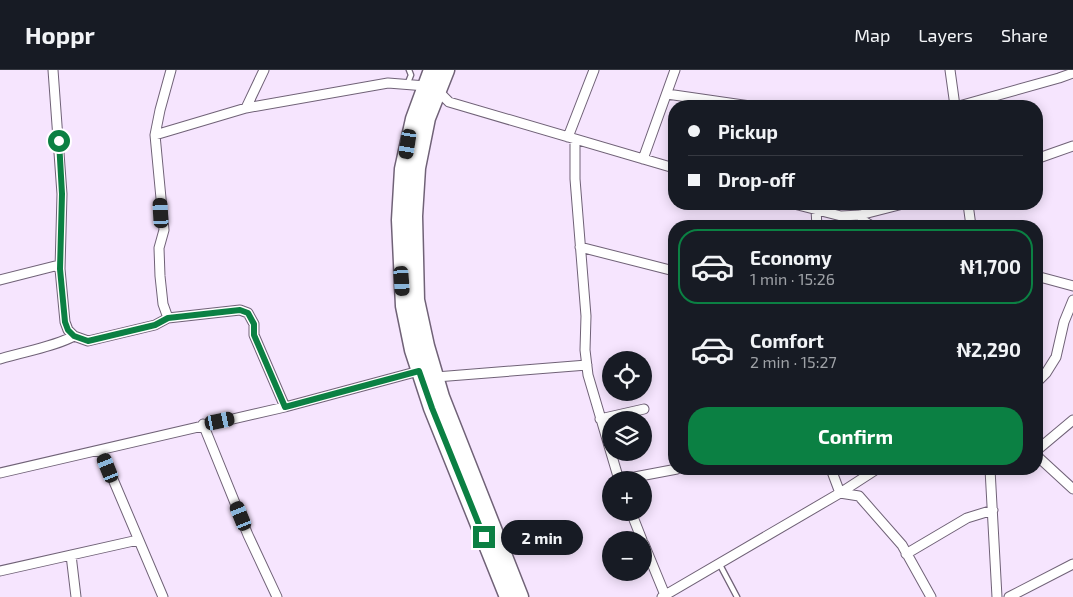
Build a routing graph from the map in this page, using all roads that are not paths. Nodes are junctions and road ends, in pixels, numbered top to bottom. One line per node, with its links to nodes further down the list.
1 (53, 70): 31 (street)
2 (172, 70): 19 (street)
3 (264, 70): 18 (street)
4 (409, 70): 11 (lane)
5 (432, 70): 12 (highway)
6 (446, 70): 12 (highway)
7 (594, 70): 20 (street)
8 (675, 70): 13 (street)
9 (950, 70): 15 (street)
10 (1073, 72): 16 (street)
11 (407, 84): 12 (street); 18 (street)
12 (438, 93): 17 (highway); 17 (street); 20 (street)
13 (667, 94): 14 (street); 23 (street)
14 (708, 100)
15 (954, 100)
16 (981, 100)
17 (425, 105): 41 (highway); 43 (highway)
18 (246, 108): 19 (street)
19 (155, 135): 37 (street)
20 (572, 138): 23 (street); 30 (street)
21 (1073, 146): 22 (street)
22 (1043, 156)
23 (643, 159): 24 (street)
24 (668, 166)
25 (816, 210): 27 (street); 28 (street)
26 (880, 210): 27 (street)
27 (860, 215): 29 (street)
28 (817, 220)
29 (864, 220)
30 (580, 247): 32 (street); 40 (street)
31 (60, 269): 34 (street); 38 (street)
32 (668, 273)
33 (1043, 278): 35 (street)
34 (0, 280)
35 (1073, 286)
36 (1073, 300): 42 (street)
37 (168, 318): 38 (street); 44 (street)
38 (74, 336): 39 (street)
39 (0, 358)
40 (587, 365): 43 (street); 46 (street)
41 (419, 371): 44 (street); 73 (highway)
42 (1043, 376)
43 (436, 377): 74 (highway)
44 (285, 407): 48 (street)
45 (644, 409): 46 (street)
46 (600, 419): 52 (street)
47 (1073, 420): 49 (street)
48 (203, 424): 50 (street); 72 (street)
49 (1043, 445)
50 (101, 450): 54 (street); 62 (street)
51 (1043, 461): 59 (street)
52 (616, 471)
53 (668, 471): 55 (street)
54 (0, 473)
55 (652, 474)
56 (833, 475): 60 (street)
57 (868, 475): 60 (street)
58 (990, 475): 61 (street)
59 (1073, 489)
60 (840, 493): 63 (street); 65 (street)
61 (993, 510): 63 (street); 77 (street)
62 (138, 540): 64 (street); 71 (street)
63 (906, 554): 76 (street)
64 (71, 555): 68 (street); 70 (street)
65 (719, 563): 69 (street); 75 (lane)
66 (1073, 564): 78 (street)
67 (652, 566): 69 (street)
68 (0, 571)
69 (663, 596)
70 (76, 597)
71 (163, 597)
72 (277, 597)
73 (508, 597)
74 (520, 597)
75 (736, 597)
76 (931, 597)
77 (997, 597)
78 (1009, 597)

